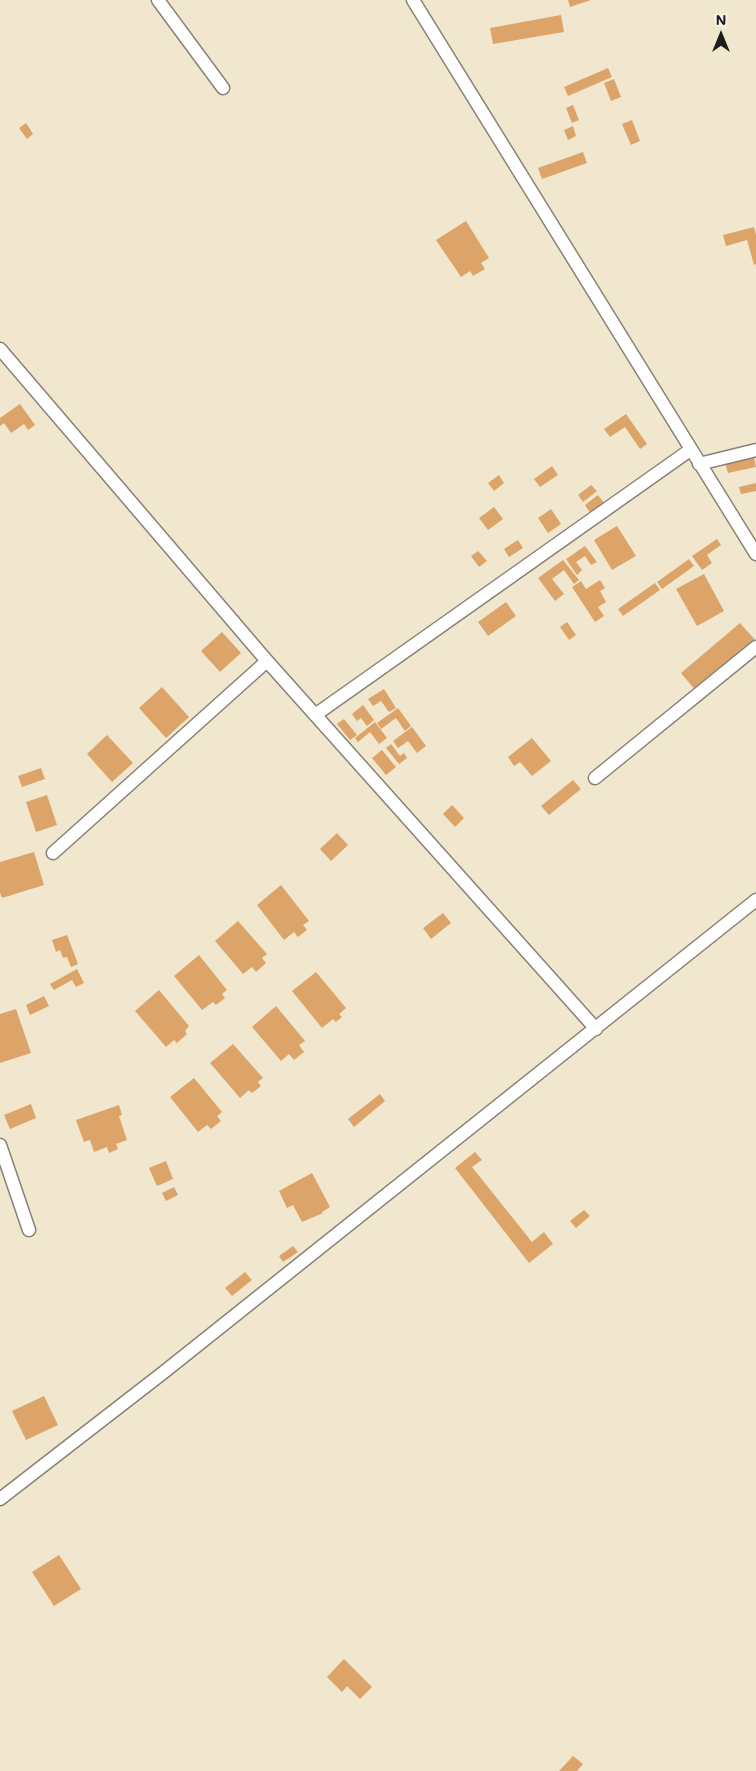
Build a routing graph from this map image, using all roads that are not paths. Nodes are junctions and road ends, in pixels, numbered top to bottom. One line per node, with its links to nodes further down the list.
1 (158, 0): 3 (street)
2 (413, 0): 5 (street)
3 (223, 88)
4 (0, 349): 10 (street)
5 (690, 450): 7 (street); 11 (street)
6 (756, 450): 7 (street)
7 (699, 464): 8 (street)
8 (756, 554)
9 (756, 647): 12 (street)
10 (267, 661): 11 (street); 13 (street)
11 (315, 714): 15 (street)
12 (595, 778)
13 (52, 853)
14 (756, 900): 15 (street)
15 (596, 1029): 18 (street)
16 (0, 1145): 17 (street)
17 (29, 1230)
18 (0, 1498)

